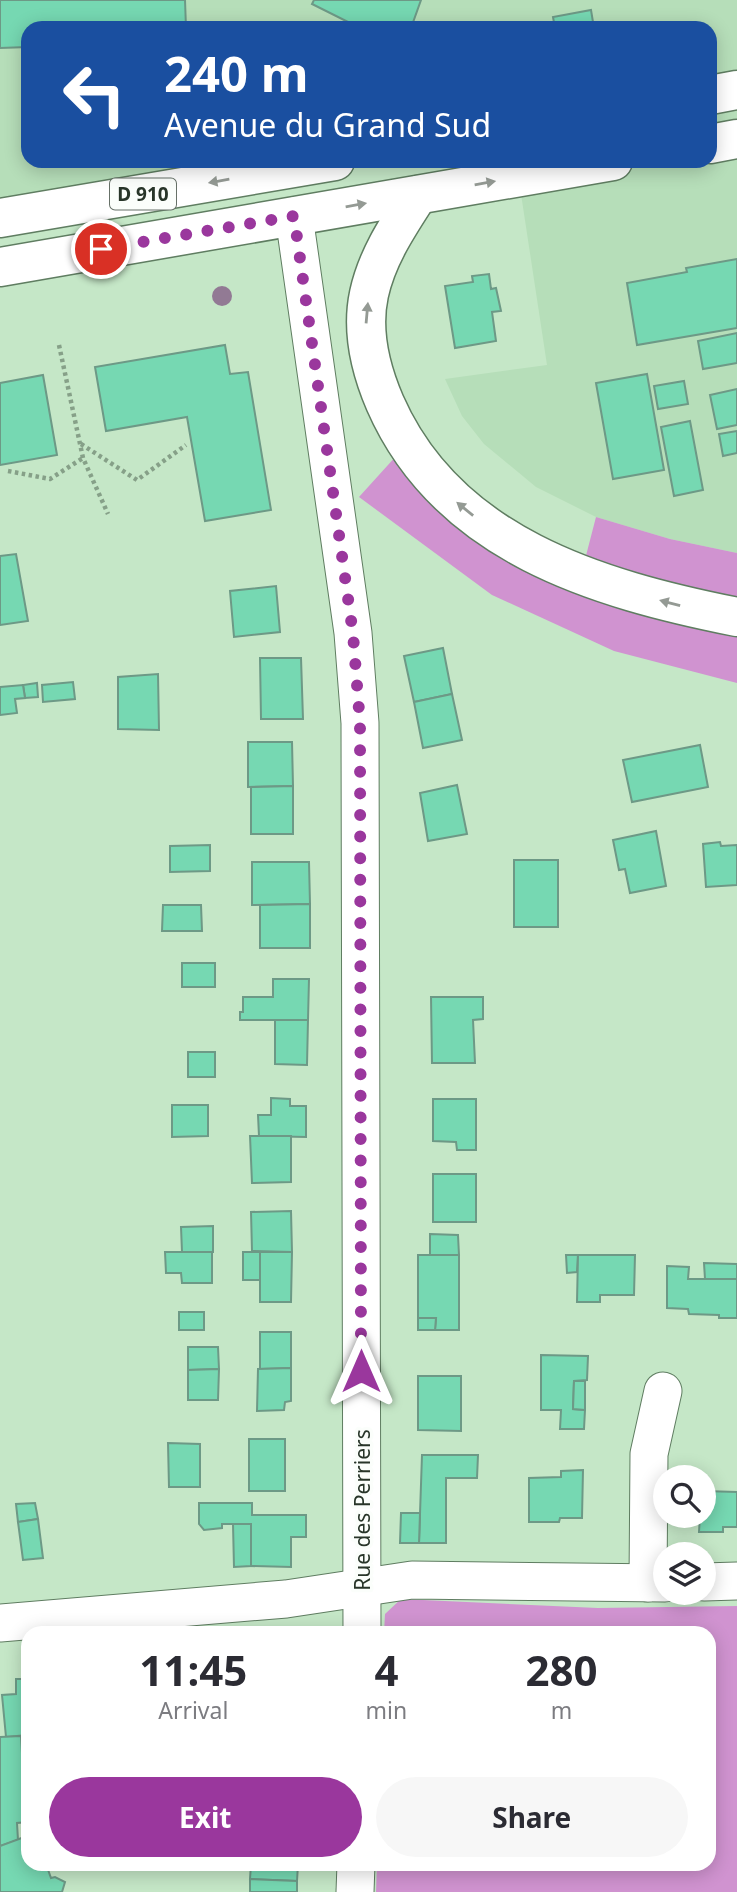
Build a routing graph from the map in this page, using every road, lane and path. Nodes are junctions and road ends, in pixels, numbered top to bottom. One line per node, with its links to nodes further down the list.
1 (737, 90): 2 (main road)
2 (717, 94)
3 (737, 139): 4 (main road)
4 (717, 143)
5 (294, 168): 9 (main road, D 910, one-way to 9)
6 (572, 168): 7 (main road, D 910, one-way to 6)
7 (418, 195): 8 (main road, D 910, one-way to 7); 17 (main road, one-way to 7)
8 (294, 216): 10 (main road, D 910); 23 (street, Rue des Perriers)
9 (0, 218)
10 (0, 267)
11 (60, 345): 12 (path)
12 (80, 444): 13 (path); 14 (path)
13 (186, 445)
14 (83, 458): 15 (path); 16 (path)
15 (8, 471)
16 (108, 514)
17 (737, 617)
18 (663, 1391): 19 (street)
19 (654, 1542)
20 (737, 1581): 21 (street)
21 (716, 1582)
22 (653, 1583): 23 (street)
23 (362, 1588): 24 (street); 25 (street, Rue des Perriers)
24 (0, 1623)
25 (362, 1626)
26 (356, 1871): 27 (street)
27 (355, 1892)

